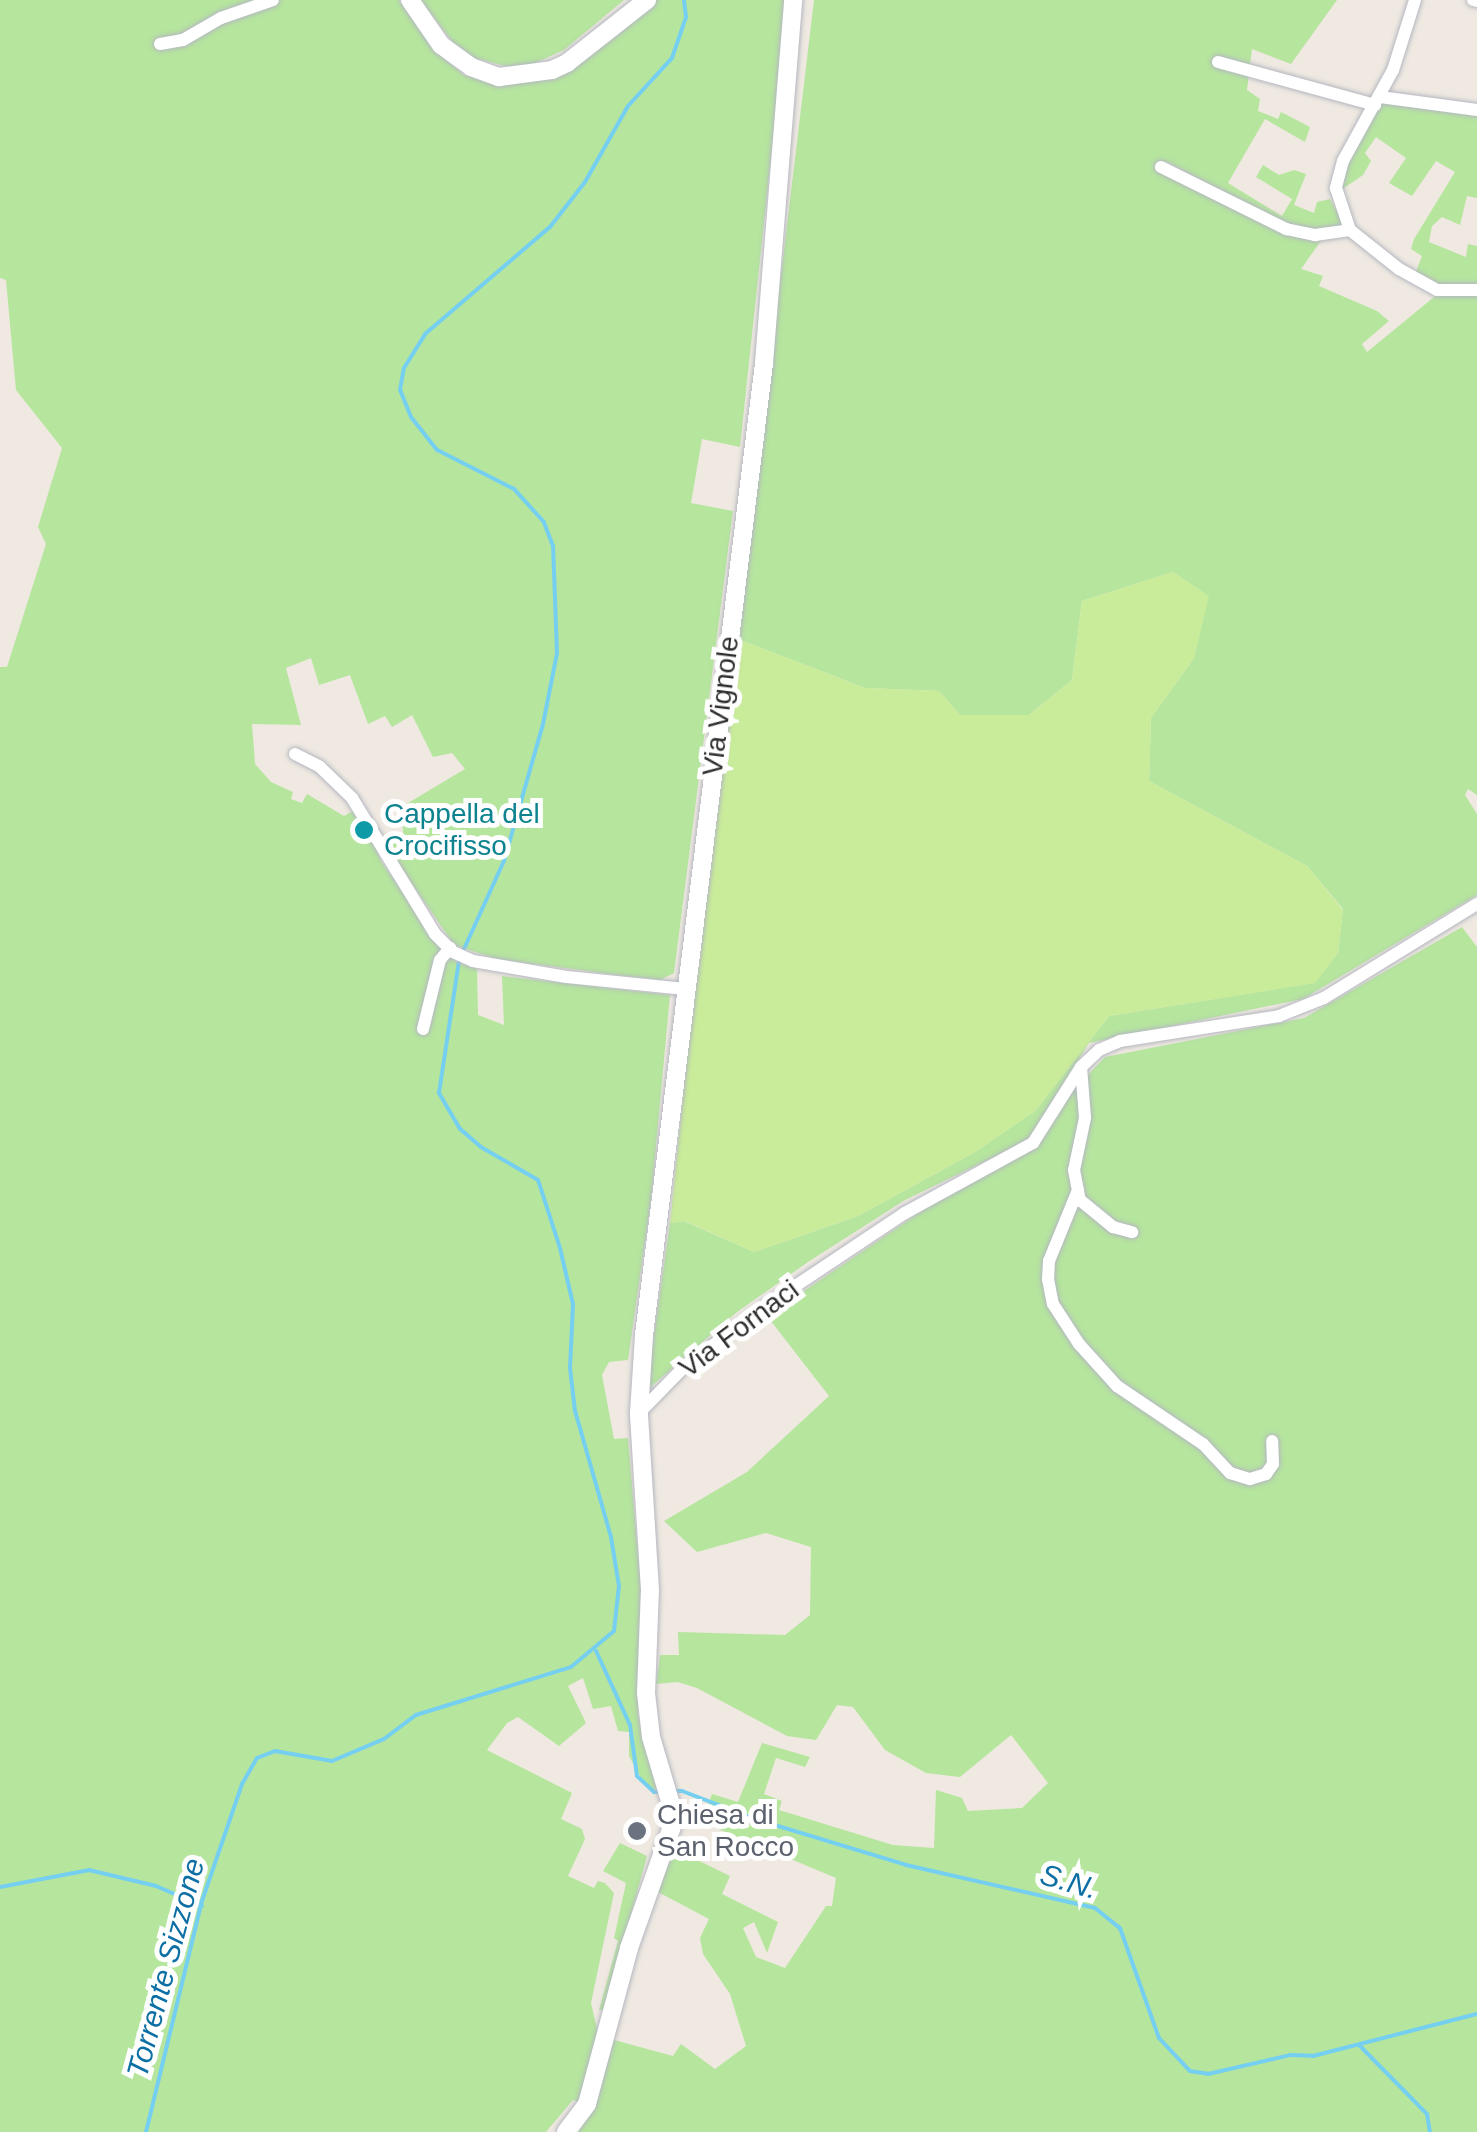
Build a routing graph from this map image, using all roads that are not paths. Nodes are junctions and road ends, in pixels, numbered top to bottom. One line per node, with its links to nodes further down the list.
1 (274, 0): 6 (street)
2 (410, 0): 3 (street)
3 (647, 0)
4 (793, 0): 16 (street, Via Vignole)
5 (1415, 0): 8 (street)
6 (160, 44)
7 (1218, 62): 8 (street)
8 (1377, 101): 9 (street); 11 (street)
9 (1477, 110)
10 (1161, 166): 11 (street)
11 (1350, 230): 12 (street)
12 (1477, 290)
13 (294, 754): 15 (street)
14 (1477, 904): 18 (street, Via Fornaci)
15 (451, 950): 16 (street); 17 (street)
16 (685, 989): 21 (street, Via Vignole)
17 (423, 1029)
18 (1080, 1067): 19 (street); 21 (street, Via Fornaci)
19 (1078, 1190): 20 (street); 22 (street)
20 (1132, 1232)
21 (639, 1412): 23 (street)
22 (1272, 1441)
23 (566, 2132)

